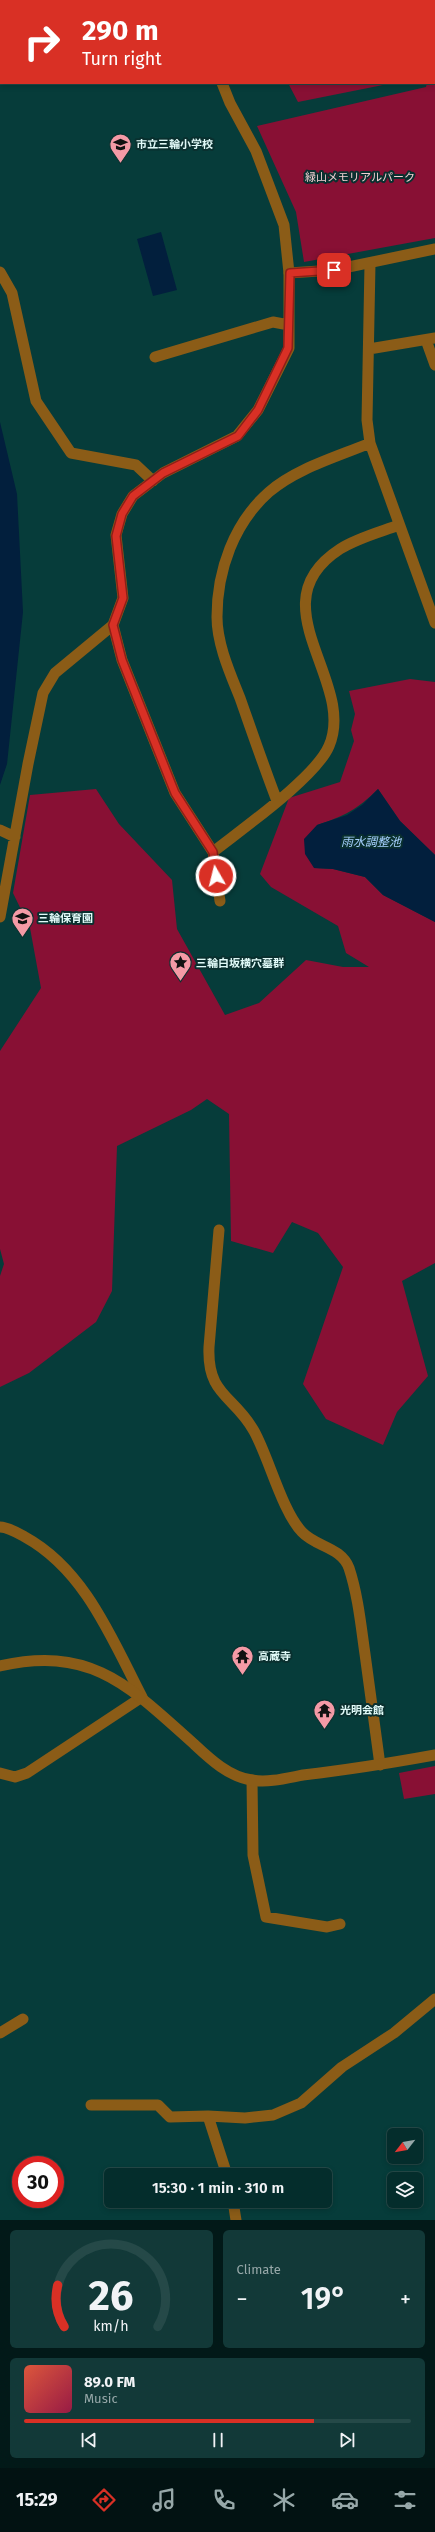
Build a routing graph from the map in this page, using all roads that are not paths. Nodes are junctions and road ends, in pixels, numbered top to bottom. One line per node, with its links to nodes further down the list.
1 (222, 84): 5 (street)
2 (435, 249): 3 (street)
3 (370, 264): 5 (street); 8 (street)
4 (0, 272): 12 (street)
5 (290, 273): 6 (street)
6 (289, 325): 9 (street); 12 (street)
7 (430, 339): 8 (street); 10 (street)
8 (369, 349): 11 (street)
9 (155, 357)
10 (435, 365)
11 (370, 443): 13 (street); 16 (street)
12 (152, 481): 15 (street)
13 (399, 525): 14 (street); 16 (street)
14 (435, 623)
15 (113, 625): 18 (street); 19 (street)
16 (277, 801): 19 (street)
17 (0, 830): 18 (street)
18 (15, 837): 21 (street)
19 (213, 852): 20 (street)
20 (220, 901)
21 (0, 917)
22 (219, 1230): 27 (street)
23 (0, 1528): 25 (street)
24 (0, 1666): 25 (street)
25 (142, 1697): 28 (street); 29 (street)
26 (435, 1755): 27 (street)
27 (380, 1765): 29 (street)
28 (0, 1773)
29 (252, 1780): 30 (street)
30 (340, 1924)
31 (435, 1999): 35 (street)
32 (23, 2019): 33 (street)
33 (0, 2034)
34 (90, 2105): 35 (street)
35 (208, 2116): 36 (street)
36 (225, 2168)
37 (234, 2208): 38 (street)
38 (236, 2220)

